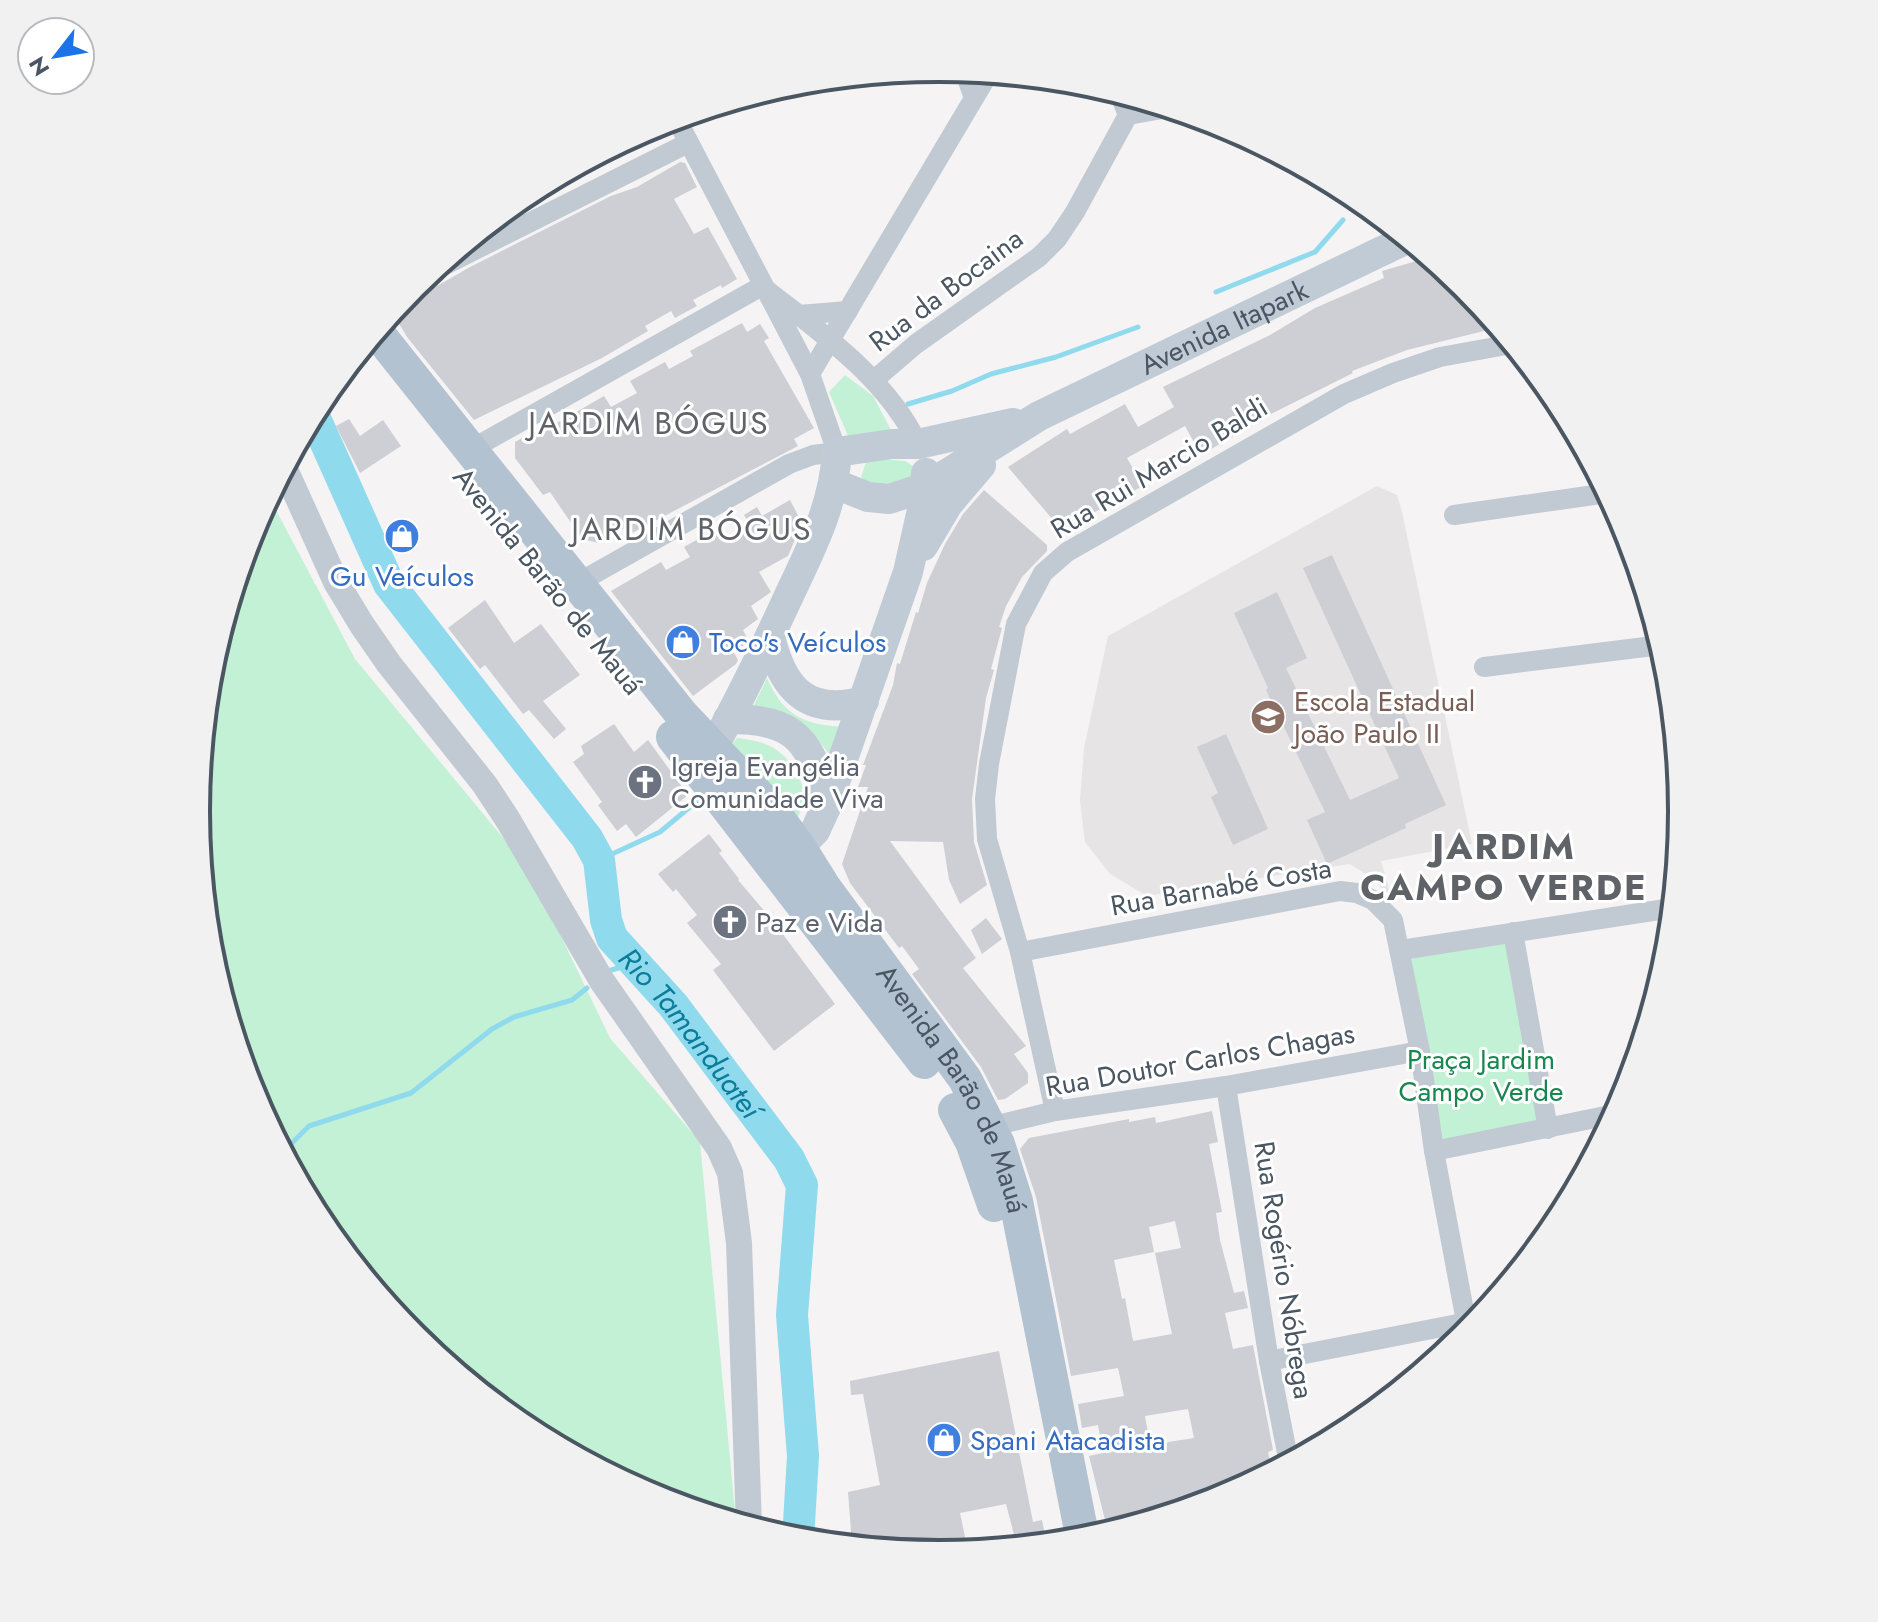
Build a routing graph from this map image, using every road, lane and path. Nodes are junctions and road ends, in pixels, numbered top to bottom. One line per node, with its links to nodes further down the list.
1 (969, 83): 3 (street)
2 (983, 84): 3 (street)
3 (974, 98): 14 (street)
4 (1124, 106): 6 (street)
5 (1144, 112): 6 (street)
6 (1128, 115): 21 (street, Rua da Bocaina)
7 (681, 129): 8 (street)
8 (688, 143): 10 (street); 13 (street)
9 (510, 222): 10 (street)
10 (514, 230): 12 (street)
11 (1397, 244): 22 (main road, Avenida Itapark)
12 (473, 251)
13 (762, 286): 15 (street); 20 (street); 25 (street)
14 (848, 311): 15 (street); 17 (street)
15 (799, 315): 17 (street)
16 (383, 340): 25 (main road, Avenida Barão de Mauá)
17 (829, 340): 20 (street); 21 (street)
18 (1500, 346): 46 (street, Rua Rui Marcio Baldi)
19 (371, 355): 39 (main road, Avenida Barão de Mauá)
20 (810, 374): 26 (street)
21 (874, 380): 24 (street)
22 (1039, 416): 23 (main road, Avenida Itapark); 24 (main road, Avenida Itapark)
23 (1007, 437): 30 (main road, Avenida Itapark); 33 (main road)
24 (918, 444): 26 (main road, Avenida Itapark); 30 (main road)
25 (470, 450): 34 (main road, Avenida Barão de Mauá)
26 (837, 452): 27 (street); 29 (main road)
27 (789, 464): 29 (street); 34 (street)
28 (290, 480): 58 (street)
29 (835, 484): 30 (main road, Avenida Itapark); 35 (main road)
30 (926, 487): 33 (main road)
31 (1596, 495): 32 (street)
32 (1454, 515)
33 (908, 572): 38 (main road)
34 (576, 584): 39 (main road, Avenida Barão de Mauá)
35 (770, 636): 38 (main road); 39 (main road)
36 (1649, 647): 37 (street)
37 (1484, 667)
38 (864, 701): 40 (main road)
39 (714, 746): 40 (main road); 41 (main road, Avenida Barão de Mauá); 42 (main road, Avenida Barão de Mauá)
40 (827, 805): 42 (main road)
41 (732, 812): 42 (main road); 60 (main road, Avenida Barão de Mauá)
42 (799, 847): 51 (main road, Avenida Barão de Mauá)
43 (1661, 910): 44 (street)
44 (1513, 932): 45 (street); 52 (street)
45 (1401, 950): 46 (street, Rua Barnabé Costa); 47 (street, Rua Barnabé Costa)
46 (1020, 952): 49 (street, Rua Rui Marcio Baldi)
47 (1420, 1051): 48 (street, Rua Doutor Carlos Chagas); 53 (street, Rua Barnabé Costa)
48 (1226, 1086): 49 (street, Rua Doutor Carlos Chagas); 56 (street, Rua Rogério Nóbrega)
49 (1055, 1111): 51 (street, Rua Doutor Carlos Chagas)
50 (1600, 1117): 52 (street)
51 (989, 1127): 59 (main road, Avenida Barão de Mauá)
52 (1548, 1129): 53 (street)
53 (1434, 1151): 54 (street, Rua Barnabé Costa)
54 (1467, 1312)
55 (1452, 1328): 56 (street)
56 (1269, 1361): 57 (street, Rua Rogério Nóbrega)
57 (1287, 1451)
58 (749, 1515)
59 (1080, 1526)
60 (1066, 1529)

